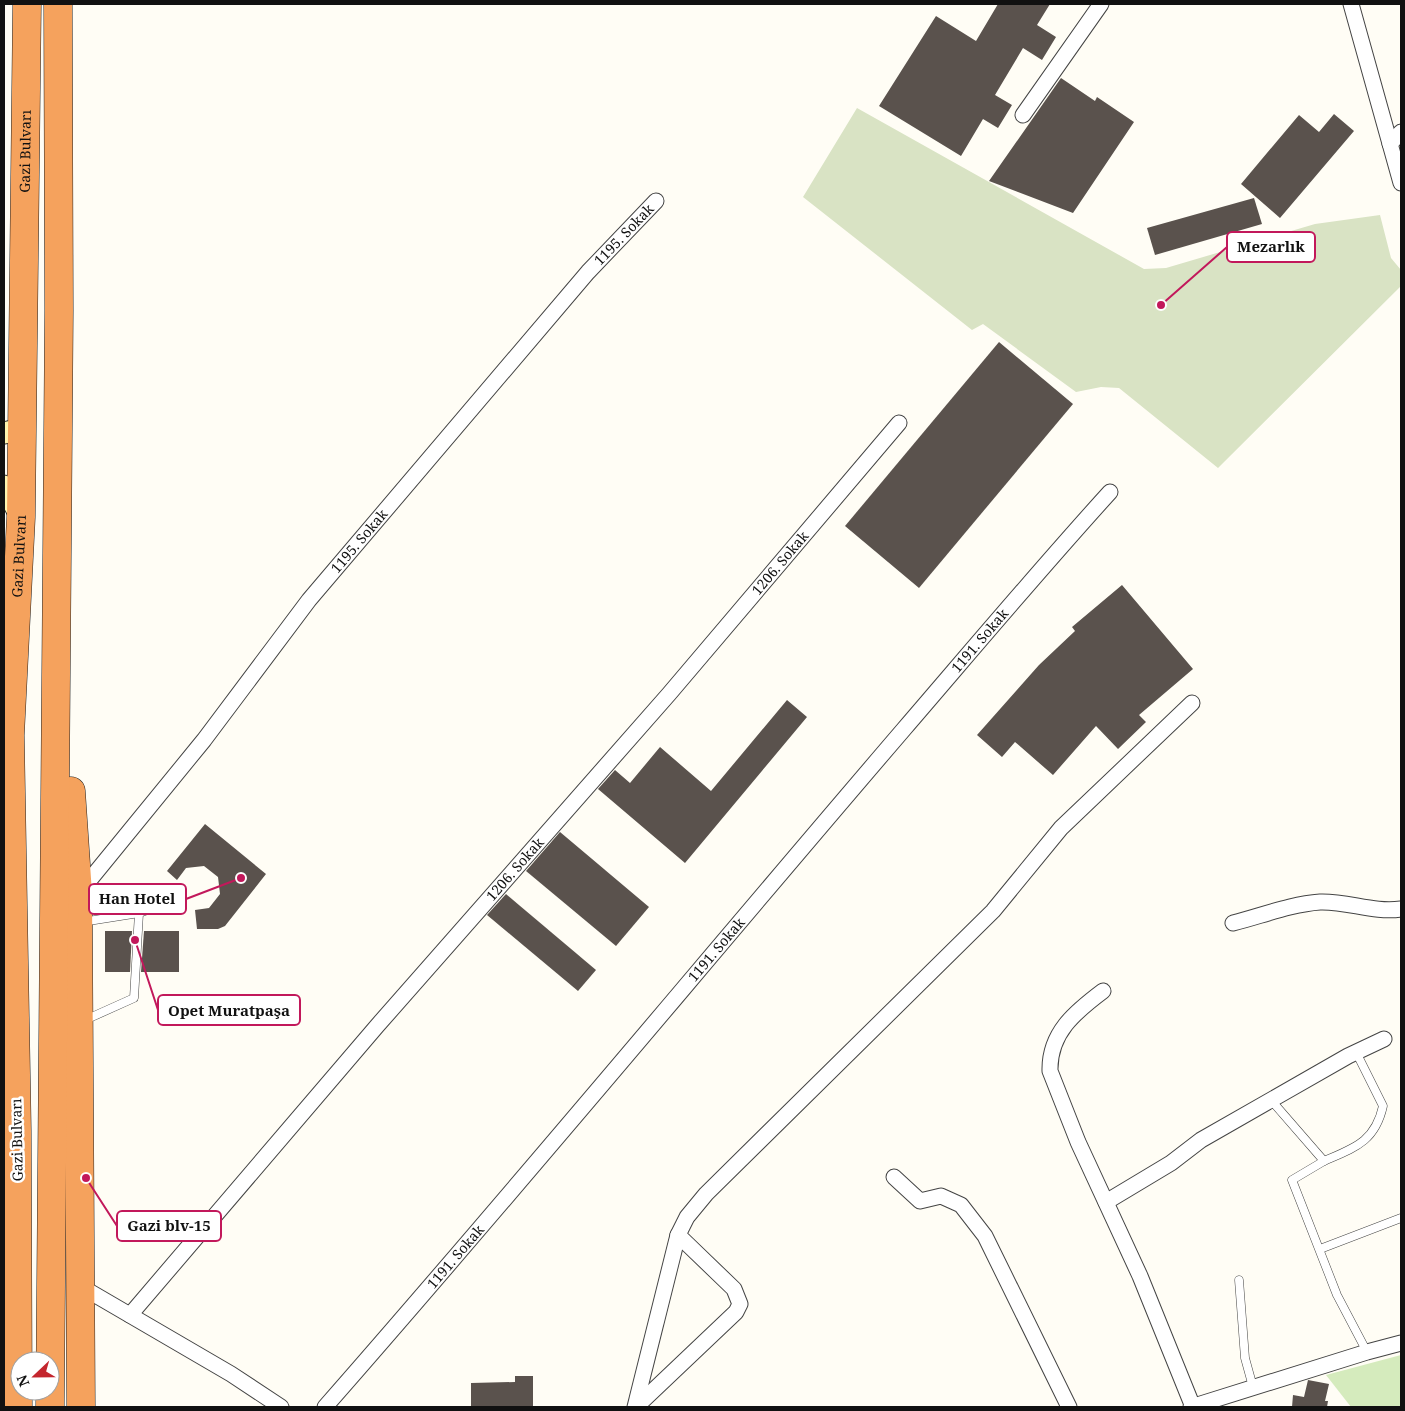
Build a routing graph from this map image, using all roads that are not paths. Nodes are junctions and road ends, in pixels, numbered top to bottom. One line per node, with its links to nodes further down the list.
1 (27, 4): 13 (highway, Gazi Bulvarı)
2 (58, 4): 6 (highway)
3 (78, 4): 6 (highway)
4 (1101, 4): 7 (street)
5 (1351, 4): 9 (street)
6 (58, 106): 17 (highway)
7 (1023, 115)
8 (1401, 132): 9 (street)
9 (1390, 144): 10 (street)
10 (1401, 183)
11 (656, 202): 21 (street, 1195. Sokak)
12 (899, 423): 40 (street, 1206. Sokak)
13 (13, 431): 16 (highway, Gazi Bulvarı)
14 (4, 486): 16 (street)
15 (1110, 492): 50 (street, 1191. Sokak)
16 (21, 517): 19 (highway, Gazi Bulvarı)
17 (56, 580): 21 (highway); 47 (highway)
18 (1192, 703): 36 (street)
19 (10, 735): 20 (highway); 46 (highway, Gazi Bulvarı)
20 (4, 793)
21 (78, 894): 25 (highway)
22 (180, 899): 24 (lane)
23 (1401, 910): 26 (street)
24 (139, 913): 25 (lane); 28 (lane)
25 (78, 922): 28 (highway)
26 (1234, 923)
27 (1103, 991): 34 (street)
28 (79, 1022): 39 (highway)
29 (1384, 1039): 30 (street)
30 (1356, 1052): 31 (street); 32 (lane)
31 (1271, 1100): 32 (lane); 34 (street)
32 (1324, 1161): 37 (lane)
33 (894, 1177): 52 (street)
34 (1106, 1202): 53 (street)
35 (1401, 1218): 37 (lane)
36 (678, 1234): 51 (street); 51 (street)
37 (1320, 1249): 42 (lane)
38 (1239, 1280): 45 (lane)
39 (80, 1286): 40 (street); 43 (highway)
40 (130, 1315): 49 (street)
41 (1401, 1343): 42 (street)
42 (1367, 1352): 45 (street)
43 (81, 1358): 47 (highway); 48 (highway)
44 (4, 1388): 46 (highway)
45 (1253, 1388): 53 (street)
46 (17, 1407)
47 (51, 1407)
48 (81, 1407)
49 (281, 1407)
50 (326, 1407)
51 (636, 1407)
52 (1069, 1407)
53 (1192, 1407)

